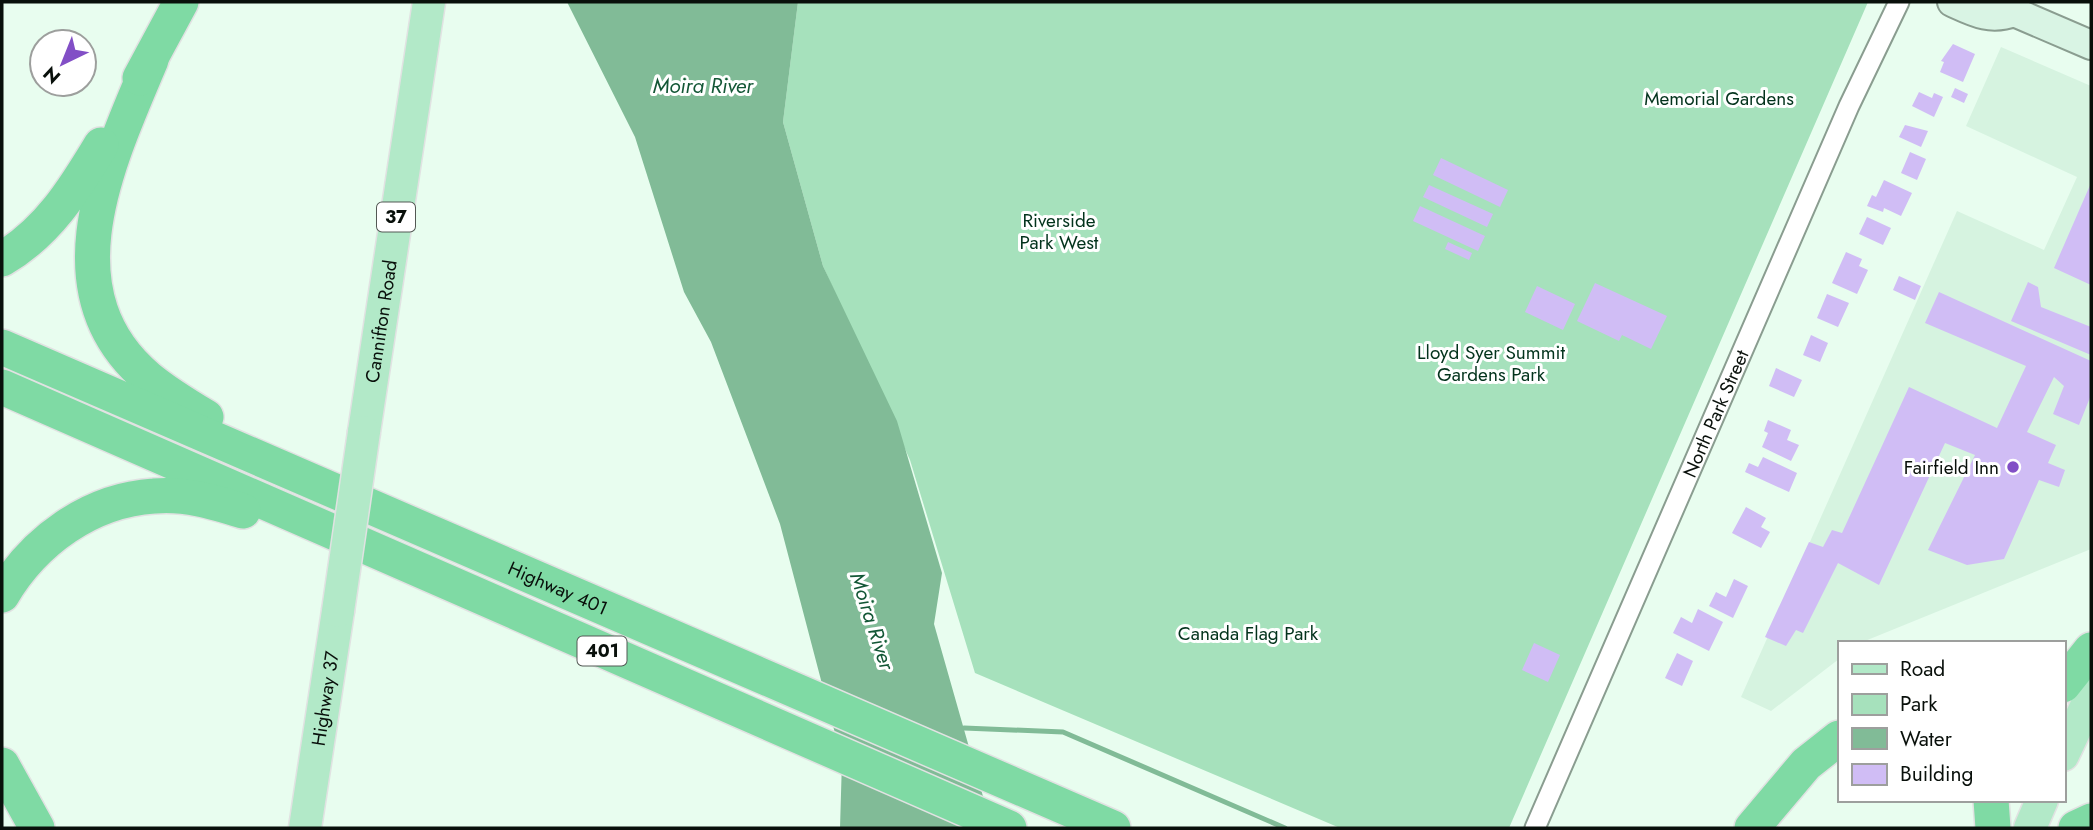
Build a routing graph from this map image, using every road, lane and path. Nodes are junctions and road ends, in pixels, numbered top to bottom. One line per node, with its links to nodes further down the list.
1 (181, 2): 7 (highway)
2 (429, 2): 14 (main road, Cannifton Road / 37, bridge)
3 (1899, 2): 34 (street, North Park Street)
4 (1952, 2): 5 (main road)
5 (2011, 7): 6 (main road)
6 (2091, 45)
7 (150, 60): 8 (highway); 11 (highway)
8 (2, 259)
9 (2, 346): 11 (highway, Highway 401 / 401)
10 (2, 387): 12 (highway, Highway 401 / 401)
11 (427, 531): 33 (highway, Highway 401 / 401)
12 (383, 555): 13 (highway); 32 (highway, Highway 401 / 401)
13 (2, 595)
14 (338, 611): 16 (main road, Highway 37 / 37)
15 (2091, 649): 17 (highway)
16 (330, 667): 22 (main road, Highway 37 / 37); 31 (main road)
17 (2065, 682)
18 (2091, 696): 20 (main road)
19 (1838, 739): 35 (highway)
20 (2065, 751)
21 (2, 765): 28 (highway)
22 (310, 786): 29 (main road, Highway 37 / 37); 30 (main road, Highway 37 / 37)
23 (2, 802): 27 (highway)
24 (1991, 802): 36 (highway)
25 (2041, 802): 37 (main road)
26 (2091, 821): 38 (highway)
27 (18, 828)
28 (37, 828)
29 (299, 828)
30 (305, 828)
31 (318, 828)
32 (1009, 828)
33 (1113, 828)
34 (1535, 828)
35 (1752, 828)
36 (1993, 828)
37 (2029, 828)
38 (2076, 828)

